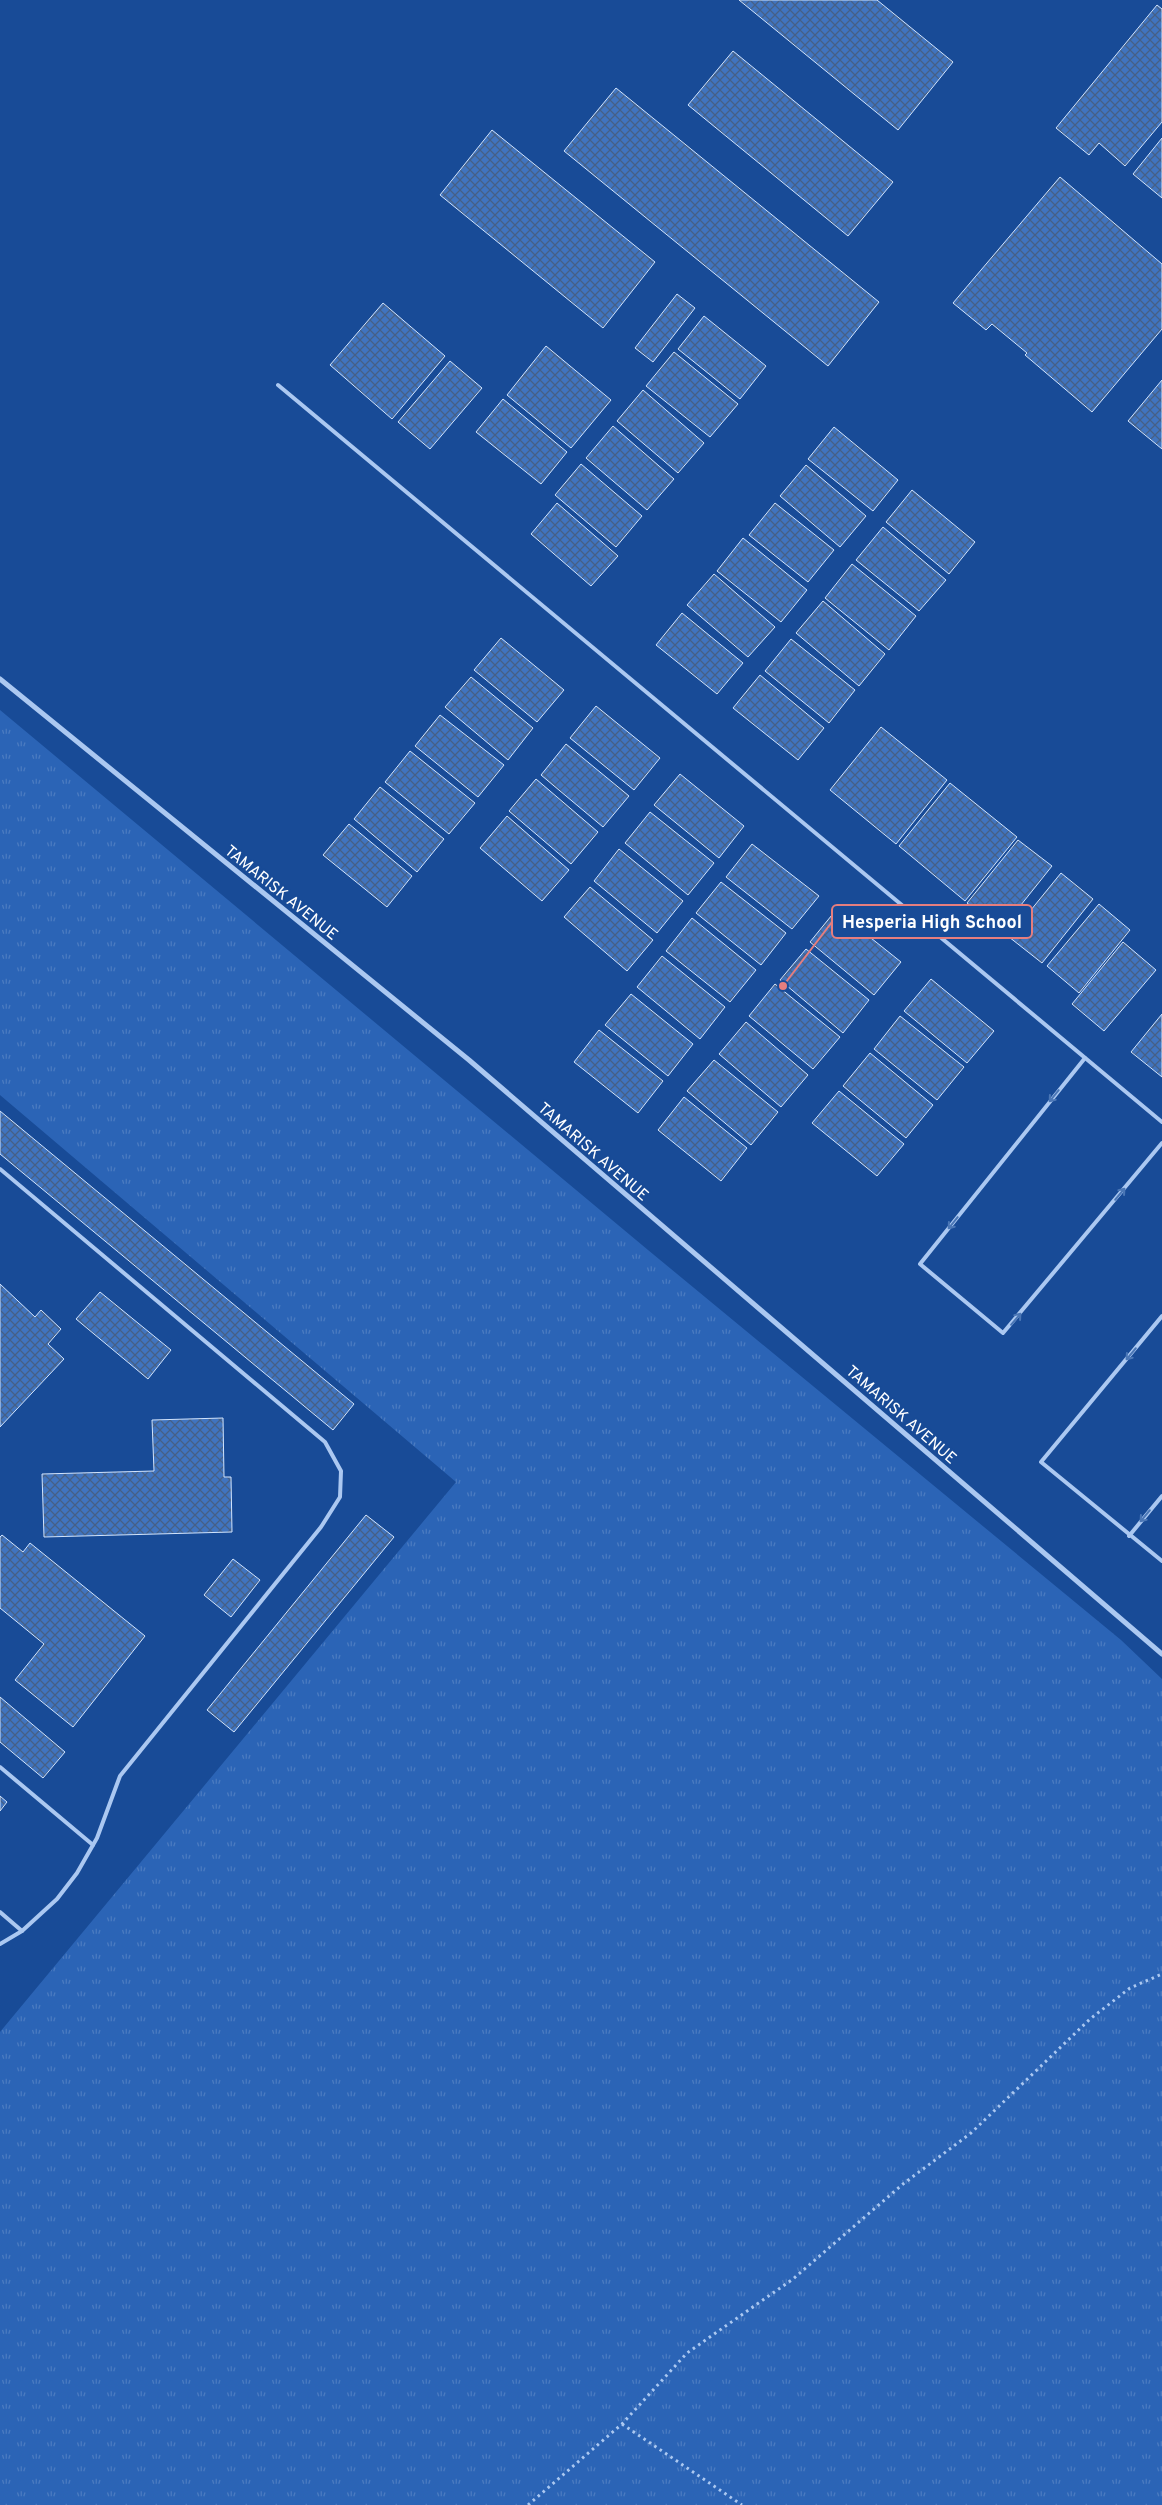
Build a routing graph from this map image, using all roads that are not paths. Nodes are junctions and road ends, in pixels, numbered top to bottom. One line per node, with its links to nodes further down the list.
1 (278, 385): 3 (lane)
2 (0, 679): 11 (street, TAMARISK AVENUE)
3 (1085, 1058): 4 (lane); 5 (lane, one-way to 5)
4 (1162, 1122)
5 (1162, 1143)
6 (0, 1169): 13 (lane)
7 (1162, 1316): 9 (lane, one-way to 9)
8 (1162, 1496): 9 (lane, one-way to 9)
9 (1129, 1536): 10 (lane)
10 (1162, 1562)
11 (1162, 1654)
12 (0, 1767): 13 (lane)
13 (93, 1845): 15 (lane)
14 (0, 1912): 15 (lane)
15 (22, 1931): 16 (lane)
16 (0, 1944)

